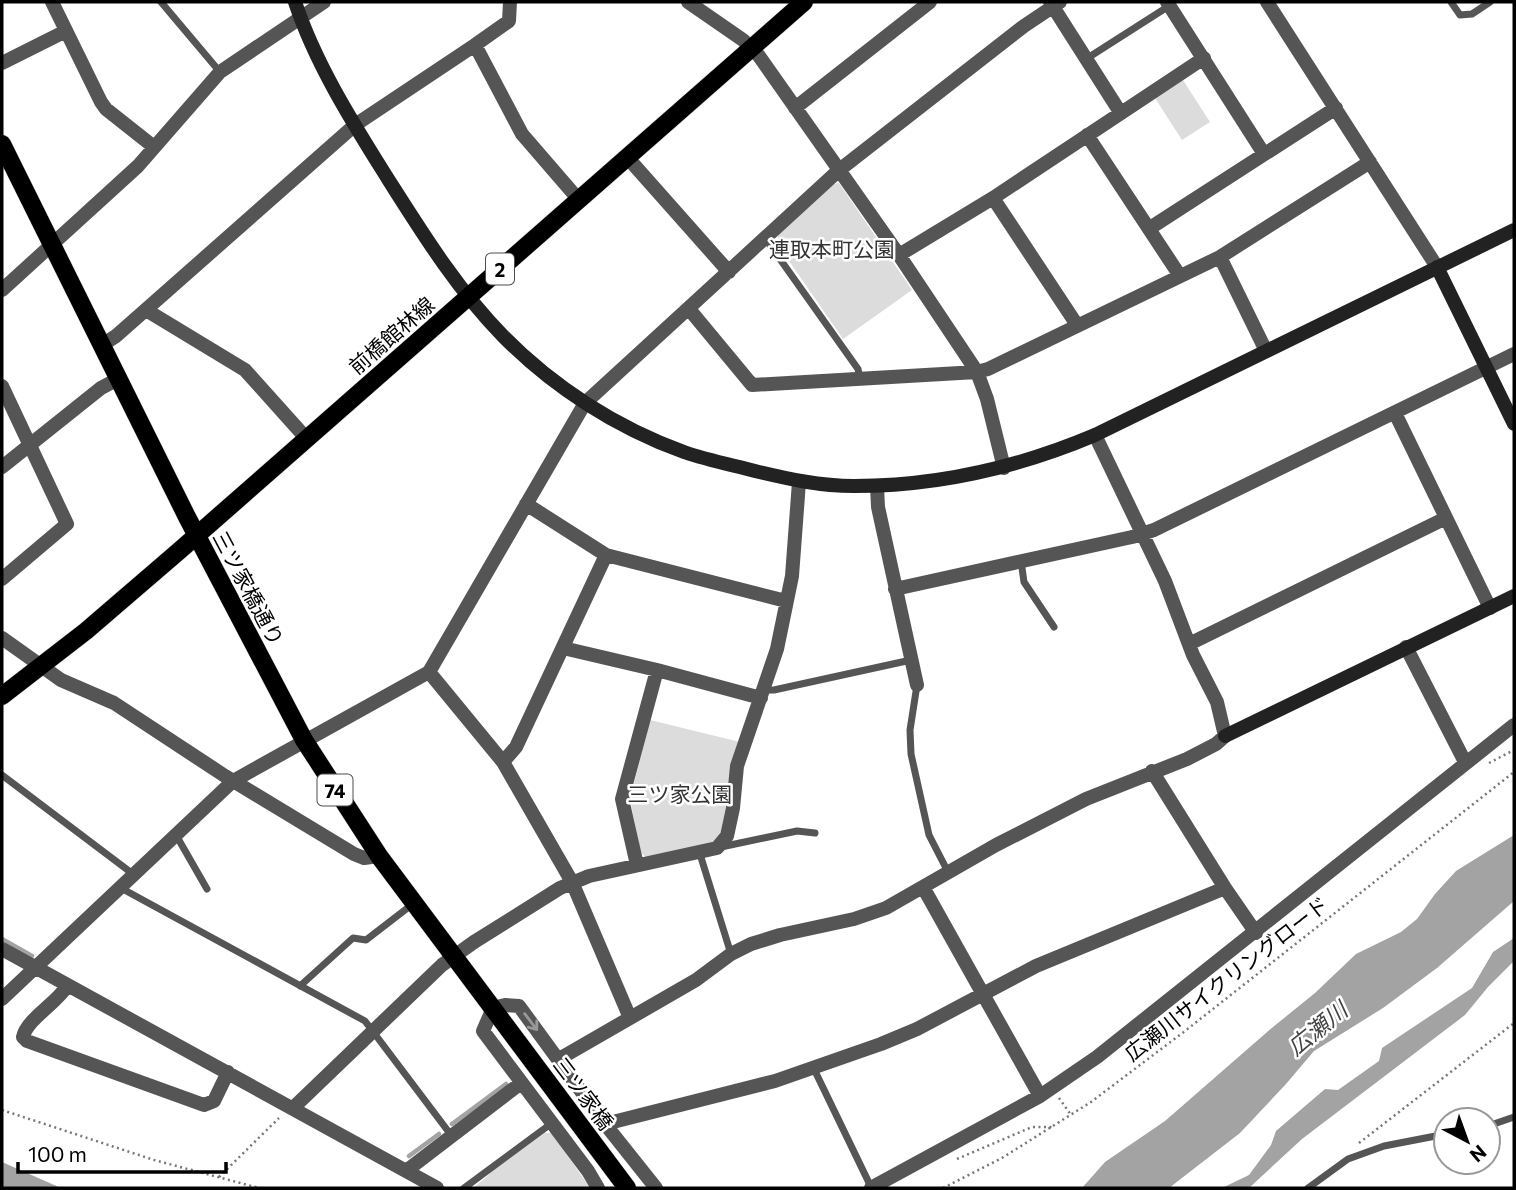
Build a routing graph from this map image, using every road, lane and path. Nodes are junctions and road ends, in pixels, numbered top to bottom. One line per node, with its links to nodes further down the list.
1 (52, 2): 15 (street)
2 (160, 2): 21 (lane)
3 (295, 2): 14 (street)
4 (324, 2): 14 (street)
5 (510, 2): 16 (street)
6 (688, 2): 17 (street)
7 (804, 2): 17 (main road, 前橋館林線 / 2)
8 (930, 2): 22 (street)
9 (1267, 2): 23 (street)
10 (1451, 2): 11 (lane)
11 (1490, 2)
12 (1054, 3): 19 (street); 32 (street)
13 (1168, 3): 18 (street); 19 (lane)
14 (300, 17): 21 (street); 25 (street)
15 (66, 31): 20 (street); 27 (street)
16 (475, 45): 25 (street); 34 (street)
17 (752, 48): 22 (street); 30 (main road, 前橋館林線 / 2)
18 (1204, 58): 24 (street); 29 (street)
19 (1086, 59): 24 (street)
20 (2, 63)
21 (220, 72): 27 (street)
22 (795, 108): 32 (street)
23 (1336, 108): 29 (street); 31 (street)
24 (1120, 112): 26 (street)
25 (355, 125): 45 (street); 47 (street)
26 (1087, 135): 33 (street); 35 (street)
27 (154, 147): 38 (street)
28 (3, 150): 38 (main road, 三ツ家橋通り / 74)
29 (1264, 154): 35 (street)
30 (627, 157): 34 (main road, 前橋館林線 / 2); 42 (street)
31 (1370, 162): 40 (street); 41 (street)
32 (838, 170): 37 (street); 39 (street)
33 (993, 198): 39 (street); 48 (street)
34 (579, 200): 45 (main road, 前橋館林線 / 2)
35 (1150, 228): 43 (street)
36 (1514, 230): 41 (street)
37 (765, 238): 42 (street); 55 (lane)
38 (51, 243): 44 (street); 49 (main road, 三ツ家橋通り / 74)
39 (900, 255): 53 (street)
40 (1220, 257): 43 (street); 50 (street)
41 (1437, 267): 50 (street); 52 (street)
42 (729, 272): 46 (street)
43 (1180, 276): 48 (street)
44 (2, 290)
45 (468, 297): 57 (street); 61 (main road, 前橋館林線 / 2)
46 (689, 309): 55 (street); 57 (street)
47 (146, 310): 49 (street); 61 (street)
48 (1077, 326): 53 (street)
49 (102, 345): 54 (main road, 三ツ家橋通り / 74)
50 (1266, 351): 60 (street)
51 (1514, 354): 52 (street)
52 (1487, 367): 58 (street); 59 (street)
53 (977, 372): 55 (street); 64 (street)
54 (118, 379): 62 (street); 70 (main road, 三ツ家橋通り / 74)
55 (860, 379)
56 (2, 386): 62 (street)
57 (585, 402): 65 (street); 67 (street)
58 (1395, 413): 68 (street); 69 (street)
59 (1514, 424)
60 (1095, 435): 64 (street); 69 (street)
61 (306, 438): 70 (main road, 前橋館林線 / 2)
62 (31, 444): 63 (street); 73 (street)
63 (2, 467)
64 (1004, 468): 66 (street)
65 (799, 482): 66 (street); 76 (street)
66 (877, 486): 74 (street)
67 (526, 503): 71 (street); 86 (street)
68 (1446, 518): 77 (street); 80 (street)
69 (1143, 533): 72 (street); 80 (street)
70 (197, 536): 84 (main road, 前橋館林線 / 2); 92 (main road, 三ツ家橋通り / 74)
71 (606, 555): 76 (street); 82 (street)
72 (1021, 561): 74 (street); 78 (lane)
73 (2, 579)
74 (895, 589): 83 (street)
75 (1514, 596): 77 (street)
76 (786, 601): 88 (street)
77 (1490, 608): 81 (street)
78 (1054, 627)
79 (2, 638): 84 (street)
80 (1189, 644): 91 (street)
81 (1406, 647): 91 (street); 94 (street)
82 (563, 648): 85 (street); 93 (street)
83 (912, 660): 87 (street); 88 (lane)
84 (42, 666): 89 (main road, 前橋館林線 / 2); 98 (street)
85 (657, 670): 88 (street); 104 (street)
86 (429, 672): 92 (street); 93 (street)
87 (917, 685): 105 (lane)
88 (762, 694): 101 (street)
89 (2, 696)
90 (1514, 725): 94 (street)
91 (1225, 736): 95 (street)
92 (304, 740): 98 (street); 103 (main road, 三ツ家橋通り / 74)
93 (503, 762): 107 (street)
94 (1465, 762): 113 (street)
95 (1152, 771): 105 (street); 110 (street)
96 (1514, 772): 134 (path, 広瀬川サイクリングロード)
97 (2, 775): 106 (lane)
98 (233, 781): 100 (street); 103 (street)
99 (815, 833): 101 (lane)
100 (176, 834): 106 (street); 111 (lane)
101 (717, 848): 102 (street)
102 (699, 851): 104 (street); 115 (lane)
103 (379, 856): 112 (main road, 三ツ家橋通り / 74)
104 (637, 865): 107 (street)
105 (948, 872): 109 (street)
106 (133, 874): 108 (street)
107 (572, 882): 116 (street); 123 (street)
108 (119, 887): 117 (street); 119 (lane)
109 (923, 887): 115 (street); 120 (street)
110 (1225, 888): 113 (street); 120 (street)
111 (207, 889)
112 (415, 902): 116 (main road, 三ツ家橋通り / 74); 119 (lane)
113 (1256, 933): 131 (street)
114 (2, 949): 117 (street)
115 (731, 954): 123 (street)
116 (455, 955): 122 (main road, 三ツ家橋通り / 74); 126 (street)
117 (35, 967): 118 (street); 121 (street)
118 (67, 986): 129 (street); 129 (street)
119 (300, 986): 126 (lane)
120 (982, 994): 128 (street); 131 (street)
121 (2, 999)
122 (493, 1008): 125 (main road, 三ツ家橋通り / 74); 127 (street, one-way to 127); 130 (street)
123 (630, 1018): 127 (street)
124 (1514, 1023): 140 (path)
125 (504, 1024): 148 (main road, 三ツ家橋 / 74)
126 (374, 1031): 133 (street); 138 (lane)
127 (559, 1059): 136 (street)
128 (814, 1069): 136 (street); 150 (lane)
129 (228, 1072): 133 (street)
130 (521, 1083): 135 (street); 138 (street)
131 (1046, 1092): 134 (path); 150 (street)
132 (2, 1110): 143 (path)
133 (289, 1110): 142 (street); 143 (path)
134 (1071, 1115): 137 (path, 広瀬川サイクリングロード)
135 (552, 1123): 146 (lane); 147 (street)
136 (605, 1125): 149 (street)
137 (1052, 1128): 141 (path); 151 (path, 広瀬川サイクリングロード)
138 (450, 1135): 142 (street)
139 (1432, 1137): 152 (lane)
140 (1353, 1147)
141 (946, 1163)
142 (406, 1171): 145 (street)
143 (219, 1177): 144 (path)
144 (260, 1188)
145 (437, 1188)
146 (464, 1188)
147 (598, 1188)
148 (627, 1188)
149 (656, 1188)
150 (871, 1188)
151 (943, 1188)
152 (1308, 1188)

